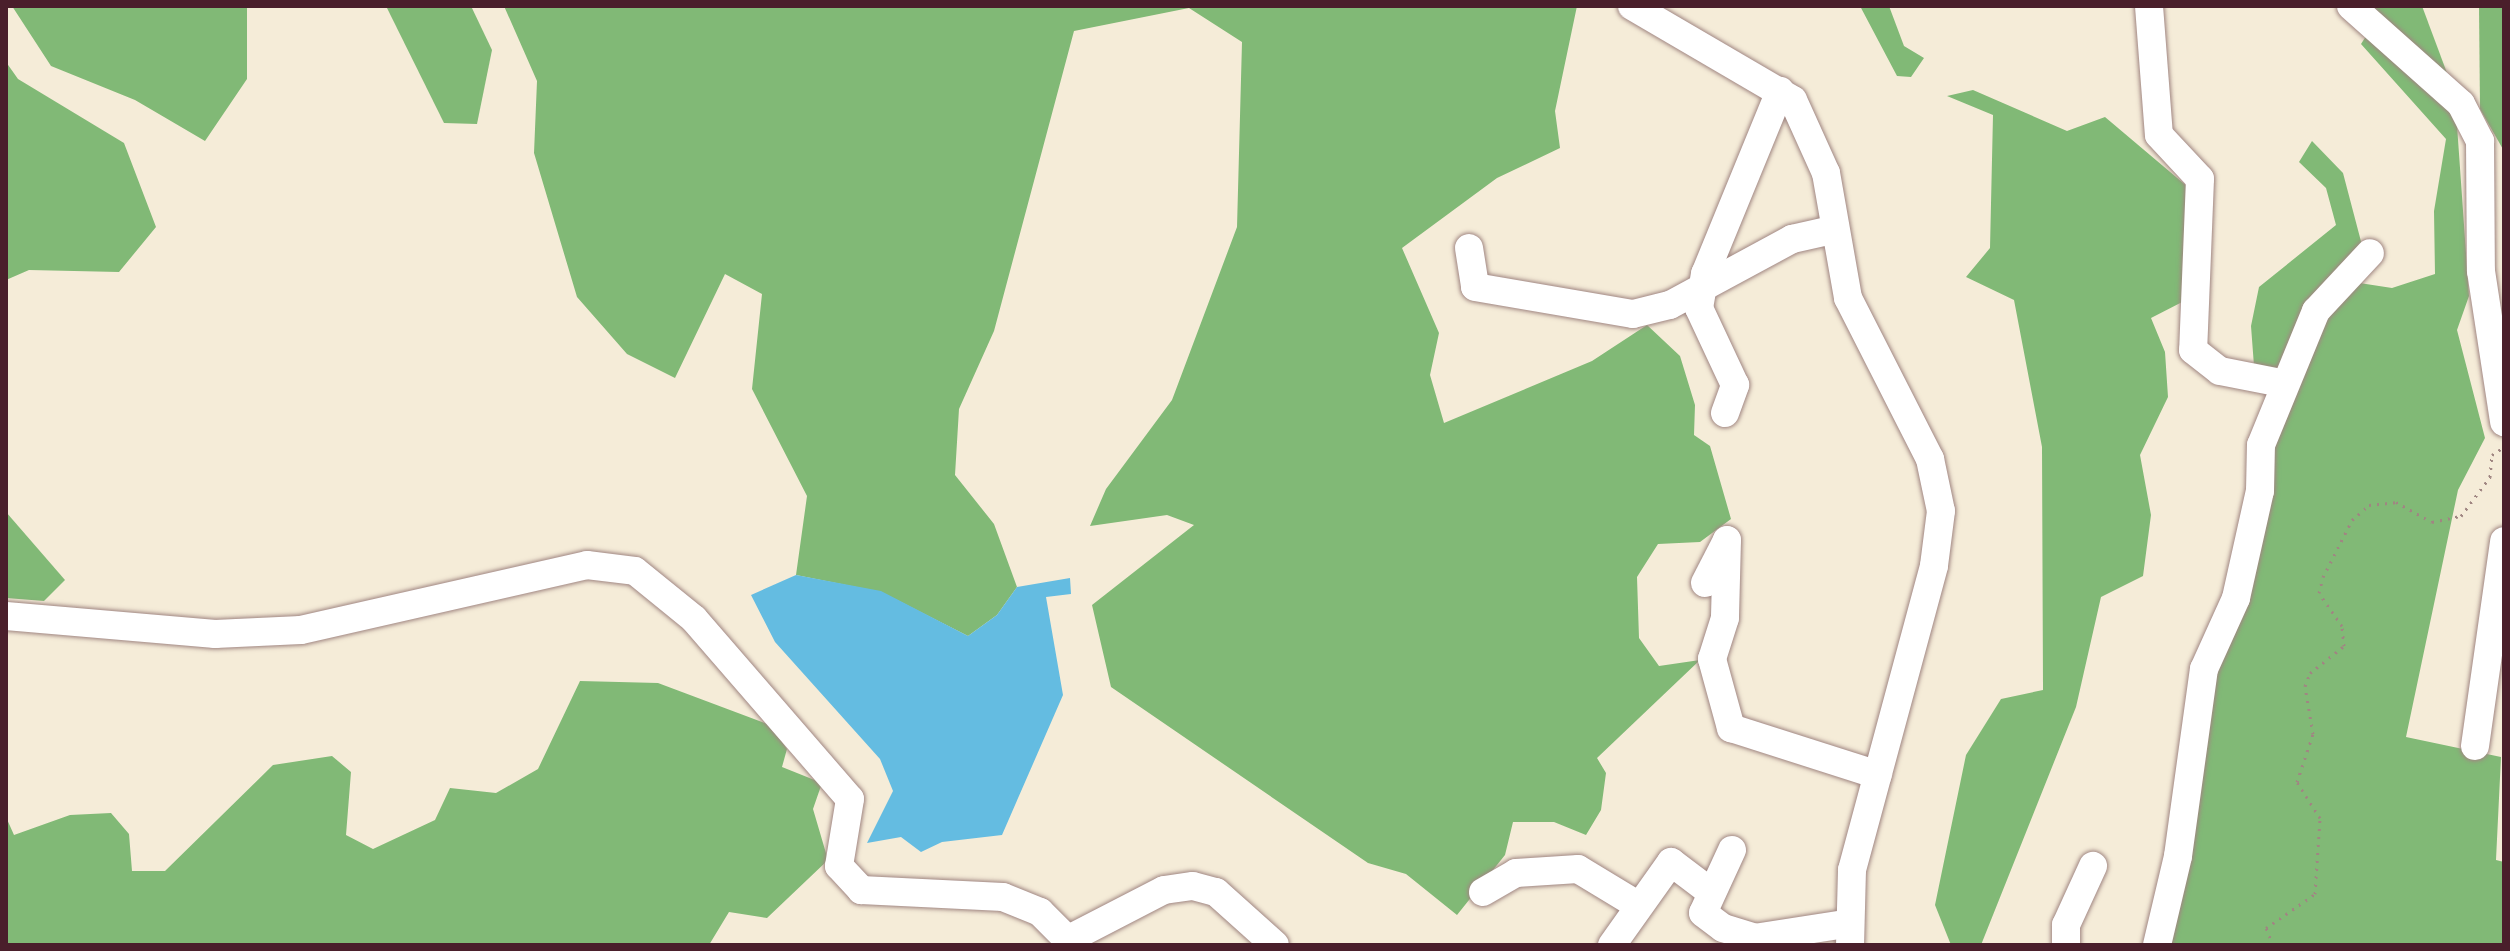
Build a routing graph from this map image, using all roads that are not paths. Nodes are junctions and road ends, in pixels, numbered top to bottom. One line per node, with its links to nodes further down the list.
1 (1632, 6): 4 (street)
2 (2149, 6): 9 (street)
3 (2351, 6): 11 (street)
4 (1780, 91): 5 (street); 8 (street)
5 (1832, 230): 8 (street); 16 (street)
6 (1469, 248): 8 (street)
7 (2370, 253): 9 (street)
8 (1703, 289): 10 (street)
9 (2281, 383): 27 (street)
10 (1725, 413)
11 (2504, 422)
12 (2504, 541): 15 (street)
13 (1705, 583): 16 (street)
14 (6, 616): 23 (street)
15 (2475, 746)
16 (1878, 775): 22 (street)
17 (1732, 850): 19 (street)
18 (2093, 866): 26 (street)
19 (1708, 890): 21 (street); 22 (street)
20 (1483, 892): 21 (street)
21 (1639, 906): 25 (street)
22 (1848, 935)
23 (1071, 942): 24 (street)
24 (1275, 945)
25 (1612, 945)
26 (2066, 945)
27 (2157, 945)

